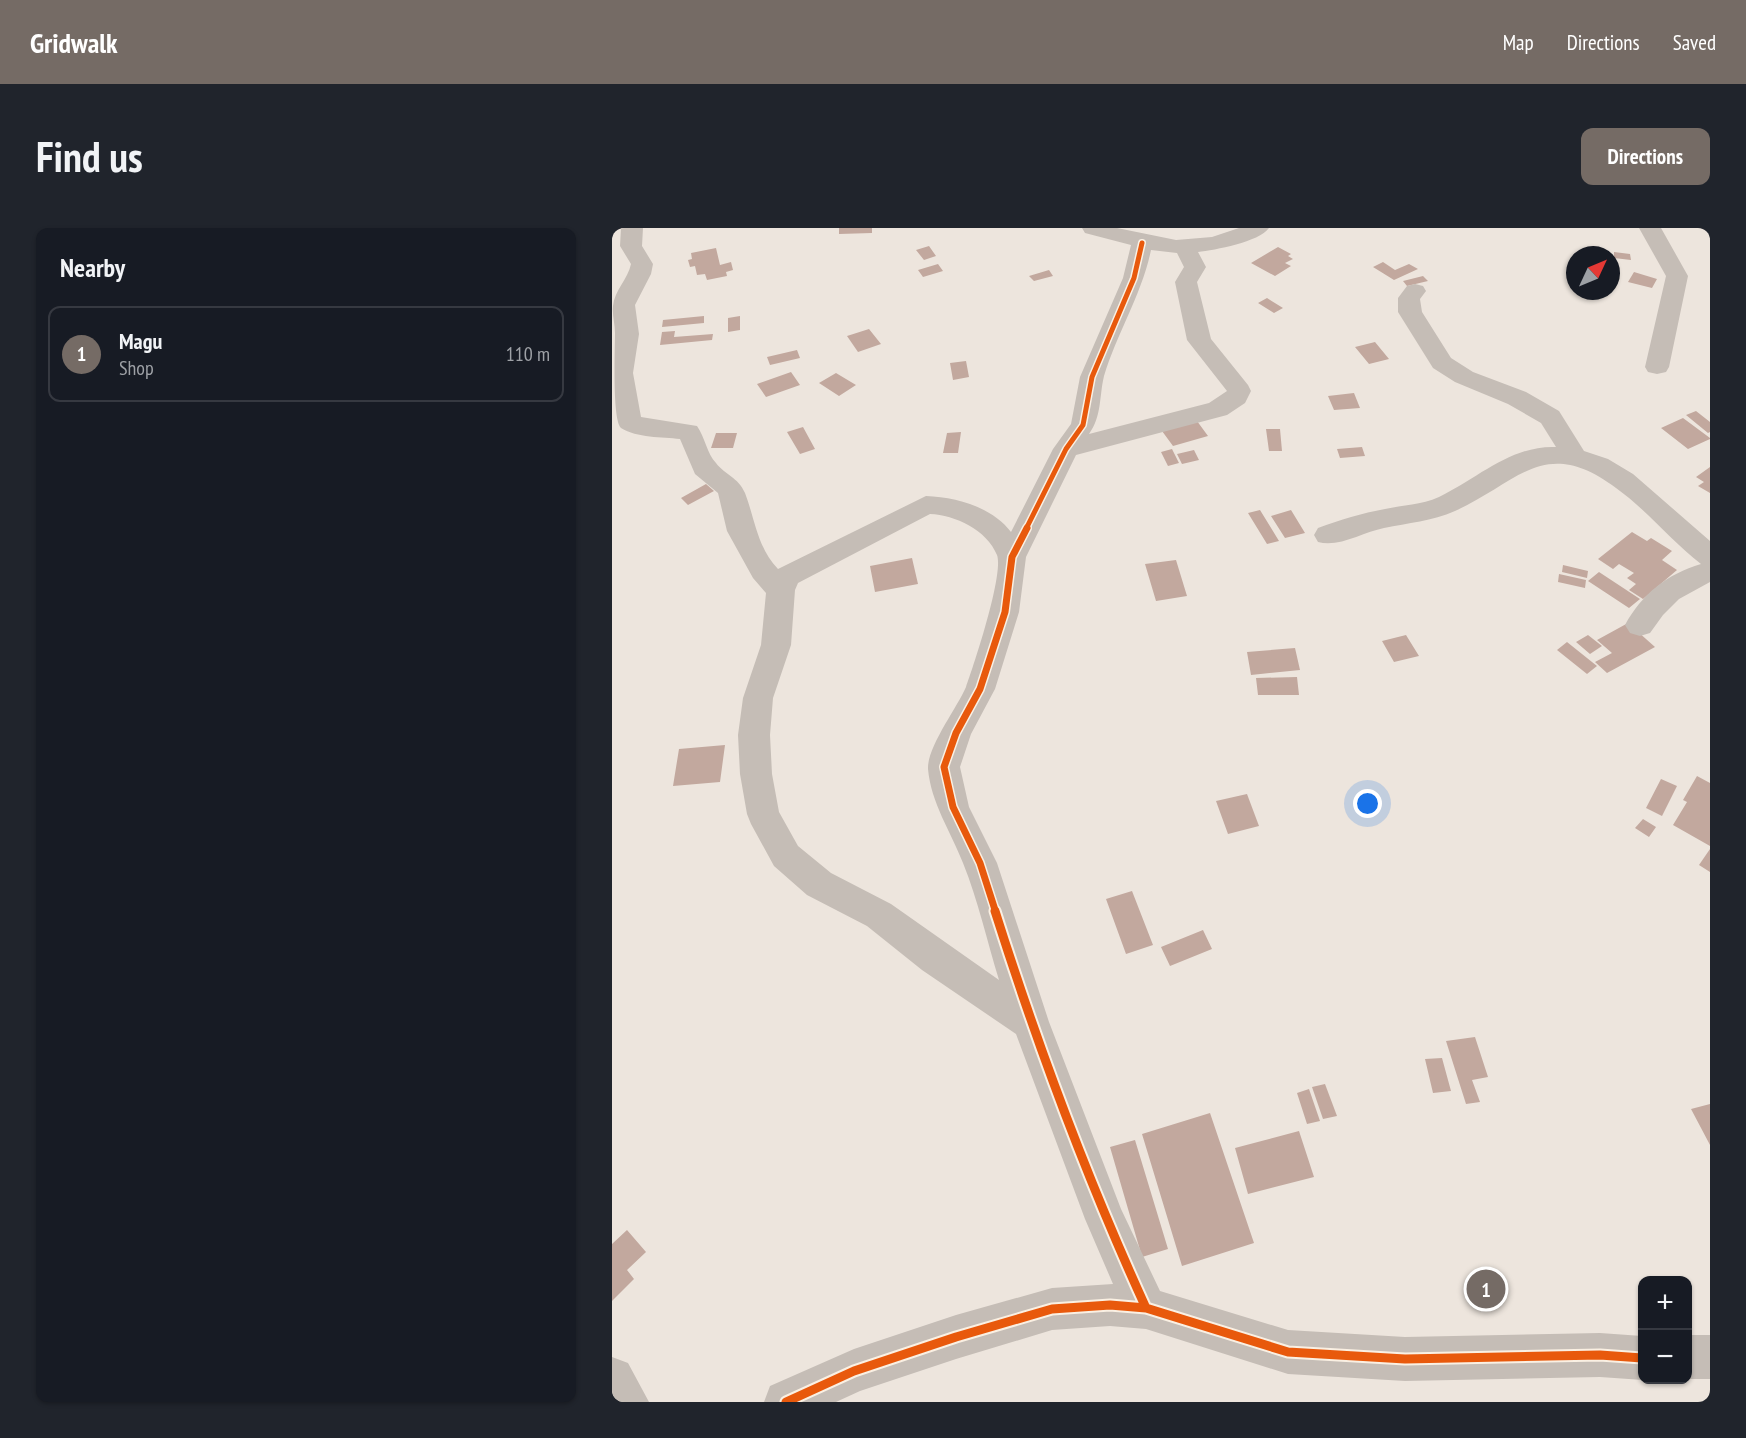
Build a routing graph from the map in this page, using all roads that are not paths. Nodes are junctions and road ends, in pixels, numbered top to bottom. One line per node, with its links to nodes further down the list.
1 (632, 228): 15 (street)
2 (1093, 228): 5 (street)
3 (1258, 228): 6 (street)
4 (1650, 228): 8 (street)
5 (1123, 235): 6 (street); 9 (street)
6 (1185, 248): 9 (street)
7 (1415, 291): 10 (street)
8 (1657, 367)
9 (1066, 450): 13 (street)
10 (1575, 457): 11 (street); 12 (street)
11 (1328, 535)
12 (1710, 556)
13 (1012, 557): 15 (street); 17 (street)
14 (1710, 572): 16 (street)
15 (781, 590): 17 (street)
16 (1640, 625)
17 (1030, 1022): 18 (street)
18 (1146, 1308): 21 (street); 24 (street)
19 (1692, 1357): 20 (street)
20 (1710, 1357)
21 (1638, 1358)
22 (612, 1379): 23 (street)
23 (627, 1402)
24 (786, 1402)

